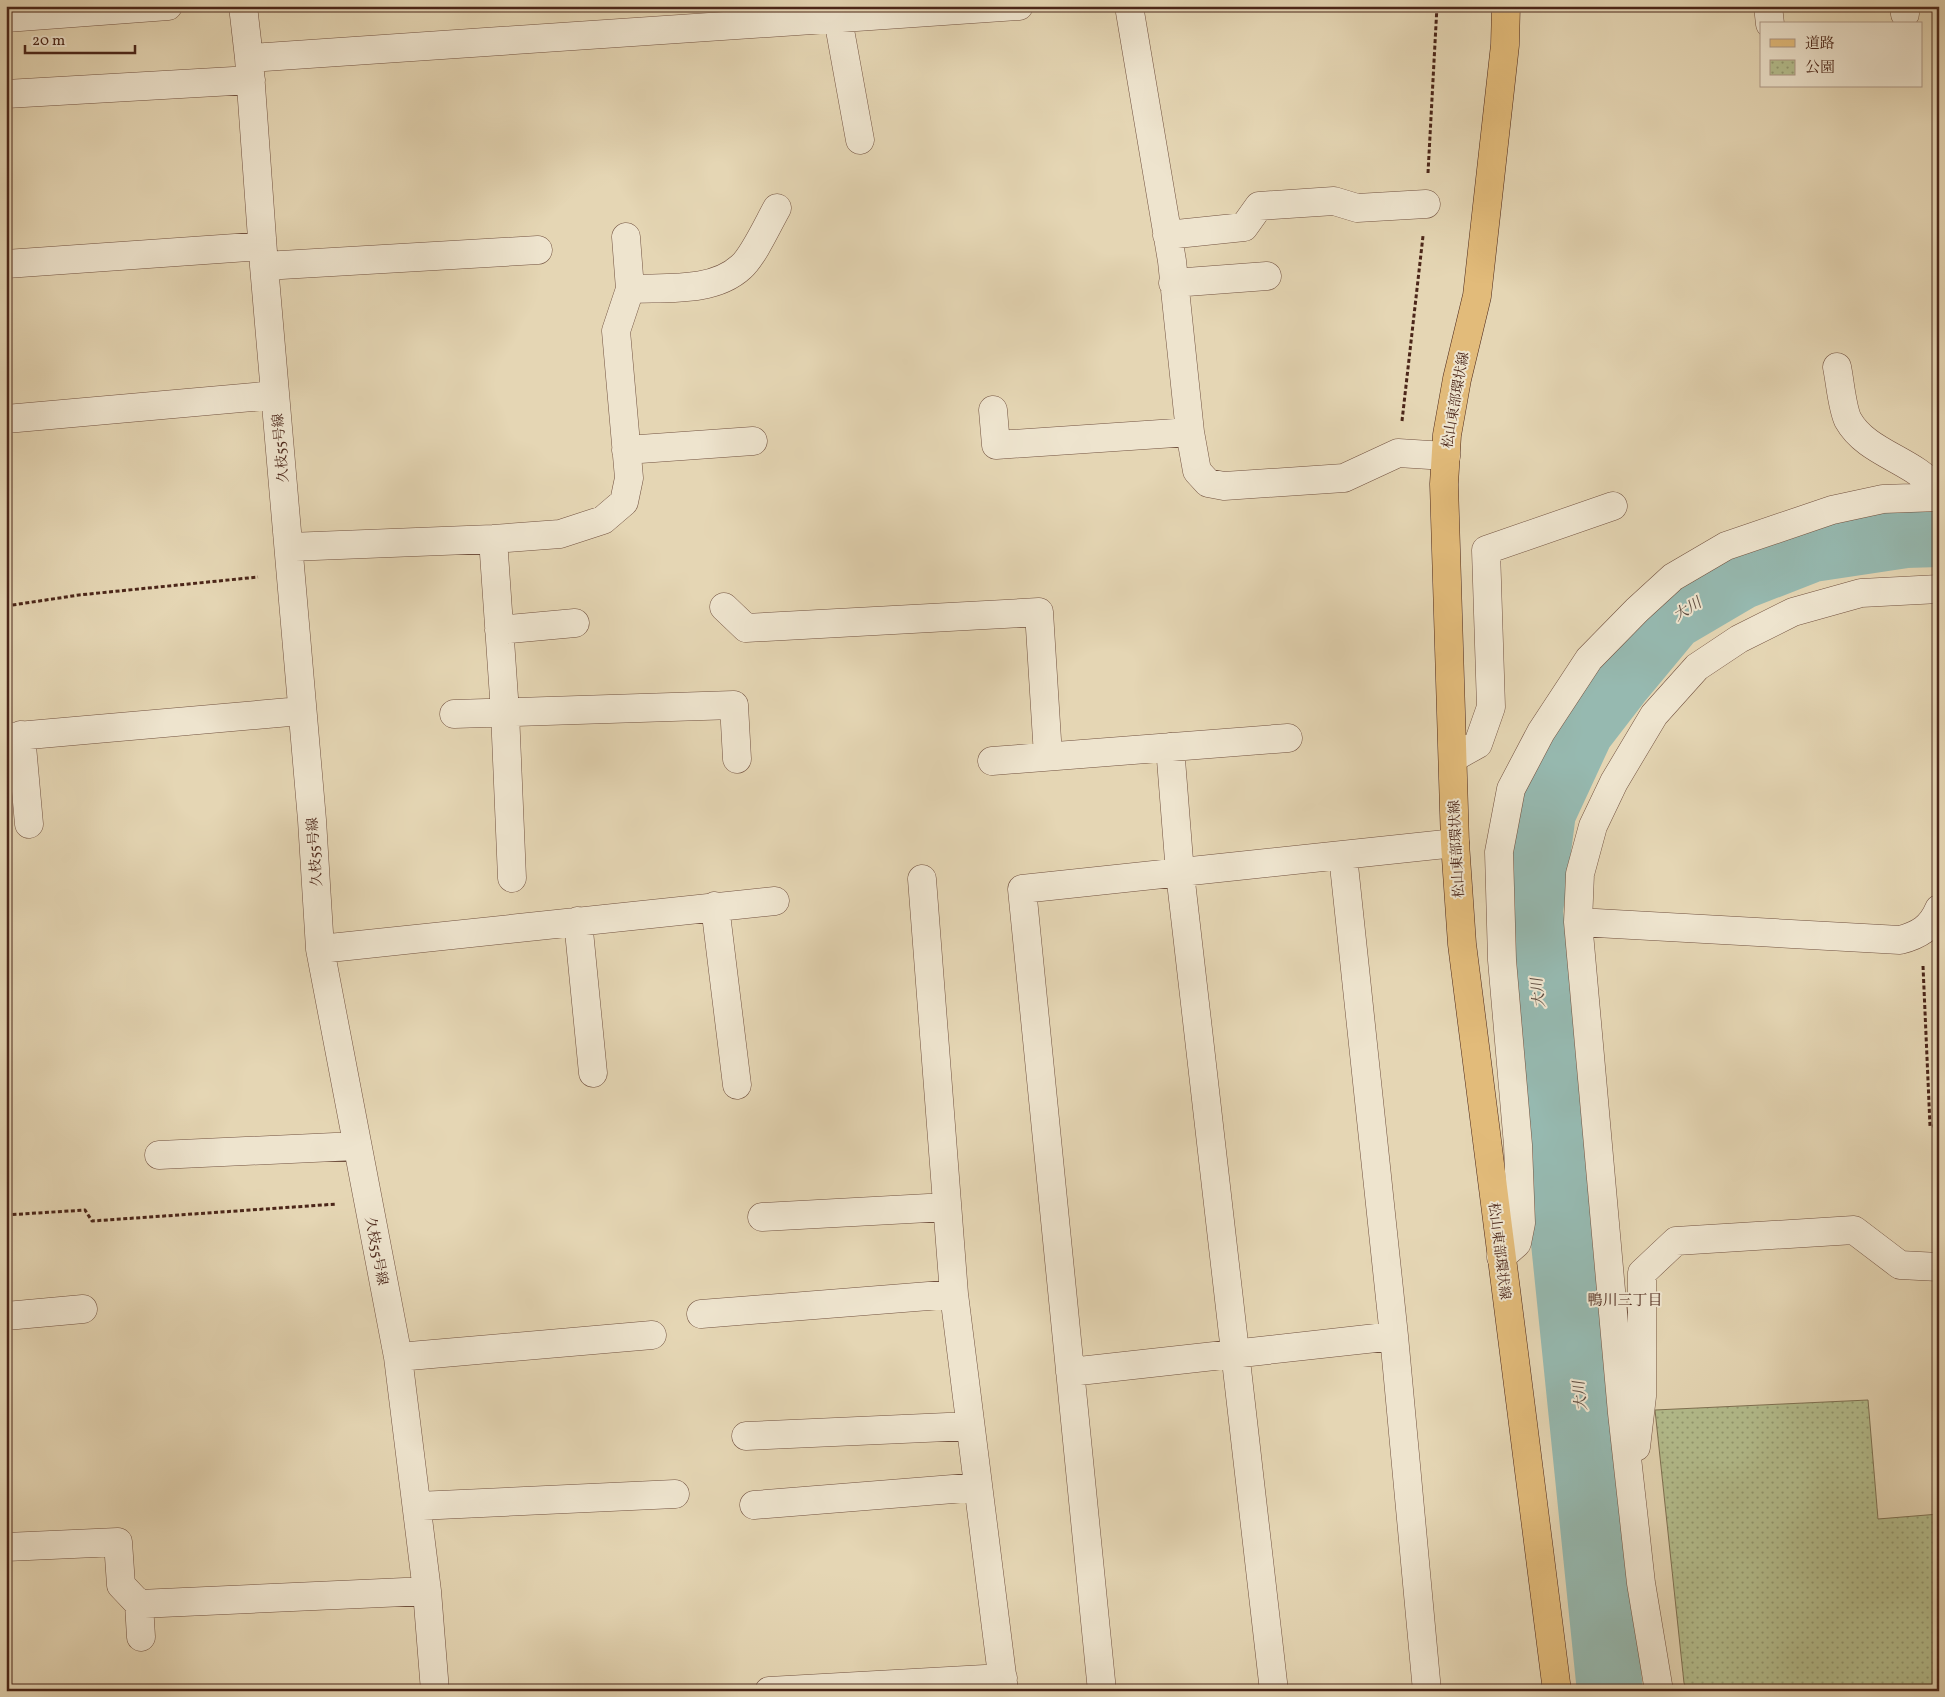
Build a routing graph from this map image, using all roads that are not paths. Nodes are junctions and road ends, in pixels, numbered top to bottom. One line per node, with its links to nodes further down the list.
1 (168, 6): 7 (street)
2 (243, 6): 10 (street, 久枝55号線)
3 (1018, 6): 8 (street)
4 (1129, 6): 15 (street)
5 (1506, 6): 30 (main road, 松山東部環状線)
6 (1768, 6): 9 (street)
7 (6, 18)
8 (838, 18): 10 (street); 12 (street)
9 (1770, 22)
10 (250, 69): 11 (street); 18 (street, 久枝55号線)
11 (6, 94)
12 (860, 140)
13 (1426, 204): 15 (street)
14 (777, 208): 22 (street)
15 (1167, 235): 21 (street)
16 (626, 237): 22 (street)
17 (538, 250): 18 (street)
18 (263, 256): 19 (street); 24 (street, 久枝55号線)
19 (6, 264)
20 (1267, 276): 21 (street)
21 (1173, 283): 27 (street)
22 (630, 288): 29 (street)
23 (1837, 367): 31 (street)
24 (275, 395): 26 (street); 35 (street, 久枝55号線)
25 (994, 410): 27 (street)
26 (6, 419)
27 (1190, 432): 30 (street)
28 (753, 441): 29 (street)
29 (626, 450): 34 (street)
30 (1446, 456): 47 (main road, 松山東部環状線)
31 (1939, 491)
32 (1939, 497): 68 (street)
33 (1613, 506): 47 (street)
34 (493, 539): 35 (street); 39 (street)
35 (290, 560): 40 (street, 久枝55号線)
36 (1939, 589): 60 (street)
37 (724, 607): 46 (street)
38 (575, 623): 39 (street)
39 (499, 630): 41 (street)
40 (301, 711): 43 (street); 61 (street, 久枝55号線)
41 (505, 712): 42 (street); 48 (street); 54 (street)
42 (454, 714)
43 (14, 736): 50 (street)
44 (1288, 738): 45 (street)
45 (1170, 747): 46 (street); 53 (street)
46 (1048, 756): 49 (street)
47 (1453, 758): 51 (main road, 松山東部環状線)
48 (737, 759)
49 (992, 761)
50 (30, 824)
51 (1455, 843): 52 (street); 68 (main road, 松山東部環状線)
52 (1343, 856): 53 (street); 75 (street)
53 (1180, 873): 76 (street); 78 (street)
54 (512, 878)
55 (922, 879): 66 (street)
56 (775, 901): 57 (street)
57 (714, 906): 59 (street); 63 (street)
58 (1939, 909): 60 (street)
59 (578, 920): 61 (street); 62 (street)
60 (1578, 922): 82 (street)
61 (320, 949): 64 (street, 久枝55号線)
62 (593, 1073)
63 (737, 1085)
64 (356, 1146): 65 (street); 77 (street, 久枝55号線)
65 (159, 1155)
66 (947, 1207): 67 (street); 70 (street)
67 (762, 1217)
68 (1501, 1257): 96 (main road, 松山東部環状線)
69 (1939, 1267): 82 (street)
70 (954, 1294): 72 (street); 79 (street)
71 (83, 1309): 73 (street)
72 (701, 1314)
73 (6, 1316)
74 (652, 1335): 77 (street)
75 (1394, 1336): 76 (street); 95 (street)
76 (1235, 1354): 78 (street); 94 (street)
77 (398, 1357): 85 (street, 久枝55号線)
78 (1070, 1372): 93 (street)
79 (970, 1426): 80 (street); 81 (street)
80 (746, 1436)
81 (978, 1487): 84 (street); 90 (street)
82 (1631, 1490): 97 (street)
83 (675, 1494): 85 (street)
84 (754, 1505)
85 (417, 1506): 87 (street, 久枝55号線)
86 (6, 1547): 88 (street)
87 (427, 1591): 88 (street); 91 (street, 久枝55号線)
88 (139, 1604): 89 (street)
89 (142, 1637)
90 (1003, 1684): 92 (street)
91 (434, 1691)
92 (769, 1691)
93 (1102, 1691)
94 (1274, 1691)
95 (1427, 1691)
96 (1557, 1691)
97 (1659, 1691)

